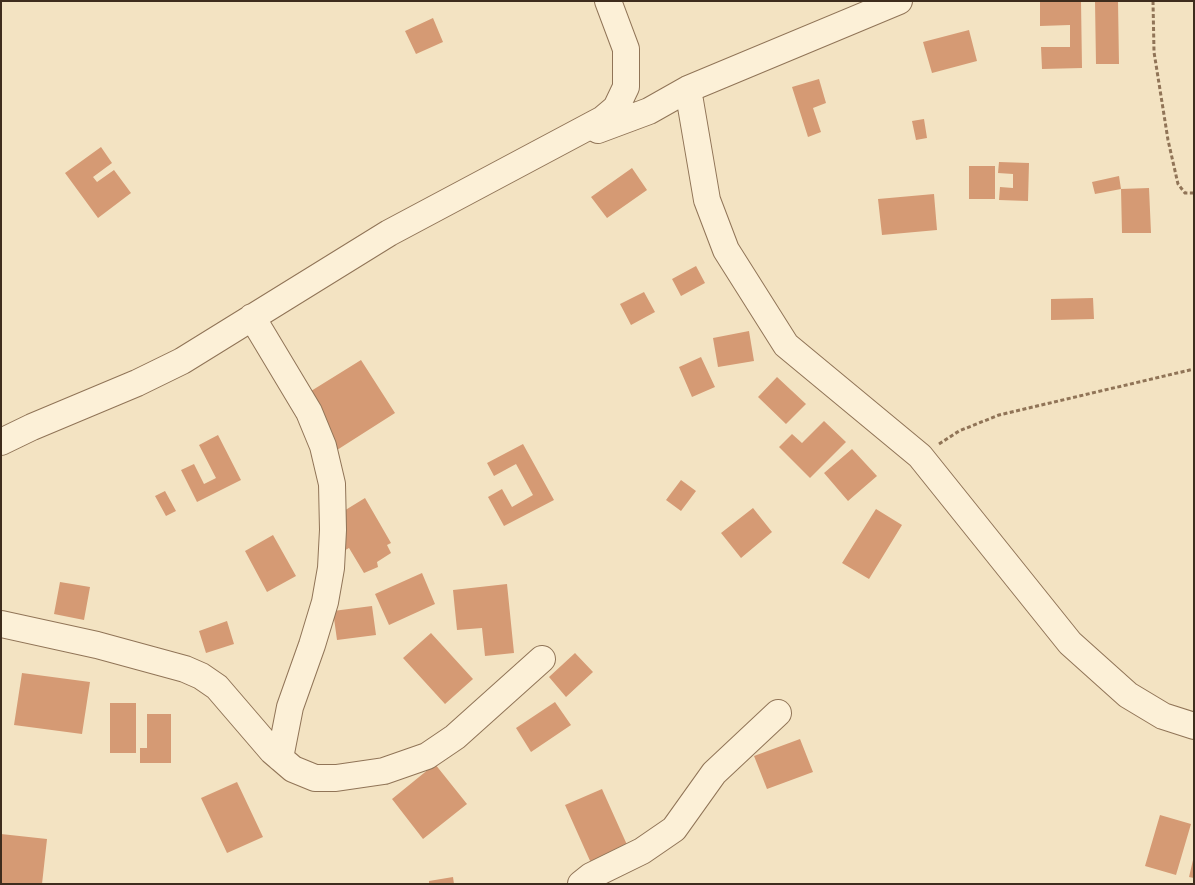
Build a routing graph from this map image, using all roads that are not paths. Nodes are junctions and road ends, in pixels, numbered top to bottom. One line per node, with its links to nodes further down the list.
1 (608, 1): 4 (street)
2 (898, 1): 3 (street)
3 (688, 89): 4 (street); 10 (street)
4 (557, 143): 5 (street)
5 (252, 316): 6 (street); 11 (street)
6 (1, 442)
7 (1, 624): 11 (street)
8 (542, 659): 11 (street)
9 (778, 713): 12 (street)
10 (1194, 726)
11 (280, 758)
12 (580, 884)

